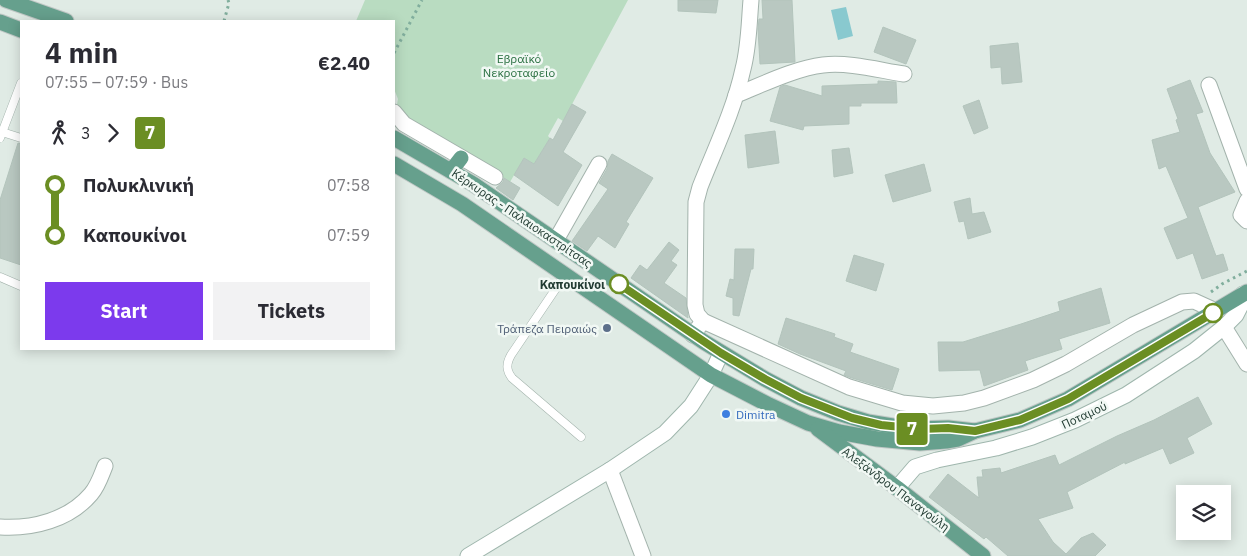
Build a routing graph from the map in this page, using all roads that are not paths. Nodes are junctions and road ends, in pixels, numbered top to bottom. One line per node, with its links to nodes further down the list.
1 (6, 0): 3 (main road)
2 (751, 0): 9 (street)
3 (63, 20)
4 (0, 22): 5 (main road)
5 (20, 30)
6 (904, 74): 9 (street)
7 (1209, 85): 19 (street)
8 (20, 86): 11 (lane)
9 (736, 95): 28 (street)
10 (395, 113): 14 (street)
11 (1, 135): 12 (lane)
12 (20, 138)
13 (395, 139): 17 (main road, Κέρκυρας - Παλαιοκαστρίτσας)
14 (461, 158): 17 (main road); 18 (street)
15 (599, 164): 22 (street)
16 (395, 165): 23 (main road, Κέρκυρας - Παλαιοκαστρίτσας)
17 (452, 171): 22 (main road, Κέρκυρας - Παλαιοκαστρίτσας)
18 (495, 177)
19 (1247, 189)
20 (1247, 202): 21 (street)
21 (1247, 221)
22 (556, 240): 30 (main road, Κέρκυρας - Παλαιοκαστρίτσας)
23 (565, 275): 33 (main road, Κέρκυρας - Παλαιοκαστρίτσας); 36 (lane)
24 (0, 277): 25 (lane)
25 (20, 286)
26 (1245, 293): 27 (main road, Κέρκυρας - Παλαιοκαστρίτσας); 29 (street, Ποταμού)
27 (1216, 311): 28 (street); 35 (main road, Κέρκυρας - Παλαιοκαστρίτσας)
28 (703, 321): 30 (street)
29 (1224, 327): 32 (street); 39 (street, Ποταμού)
30 (693, 335): 31 (main road, Κέρκυρας - Παλαιοκαστρίτσας)
31 (721, 353): 33 (street); 35 (main road, Κέρκυρας - Παλαιοκαστρίτσας)
32 (1247, 364)
33 (711, 374): 34 (main road, Κέρκυρας - Παλαιοκαστρίτσας); 38 (street)
34 (808, 423): 35 (main road, Κέρκυρας - Παλαιοκαστρίτσας); 39 (main road, Αλεξάνδρου Παναγούλη)
35 (975, 431)
36 (581, 437)
37 (104, 466): 40 (street)
38 (610, 470): 41 (street); 42 (street)
39 (897, 488): 43 (main road, Αλεξάνδρου Παναγούλη)
40 (0, 527)
41 (468, 556)
42 (643, 556)
43 (984, 556)

